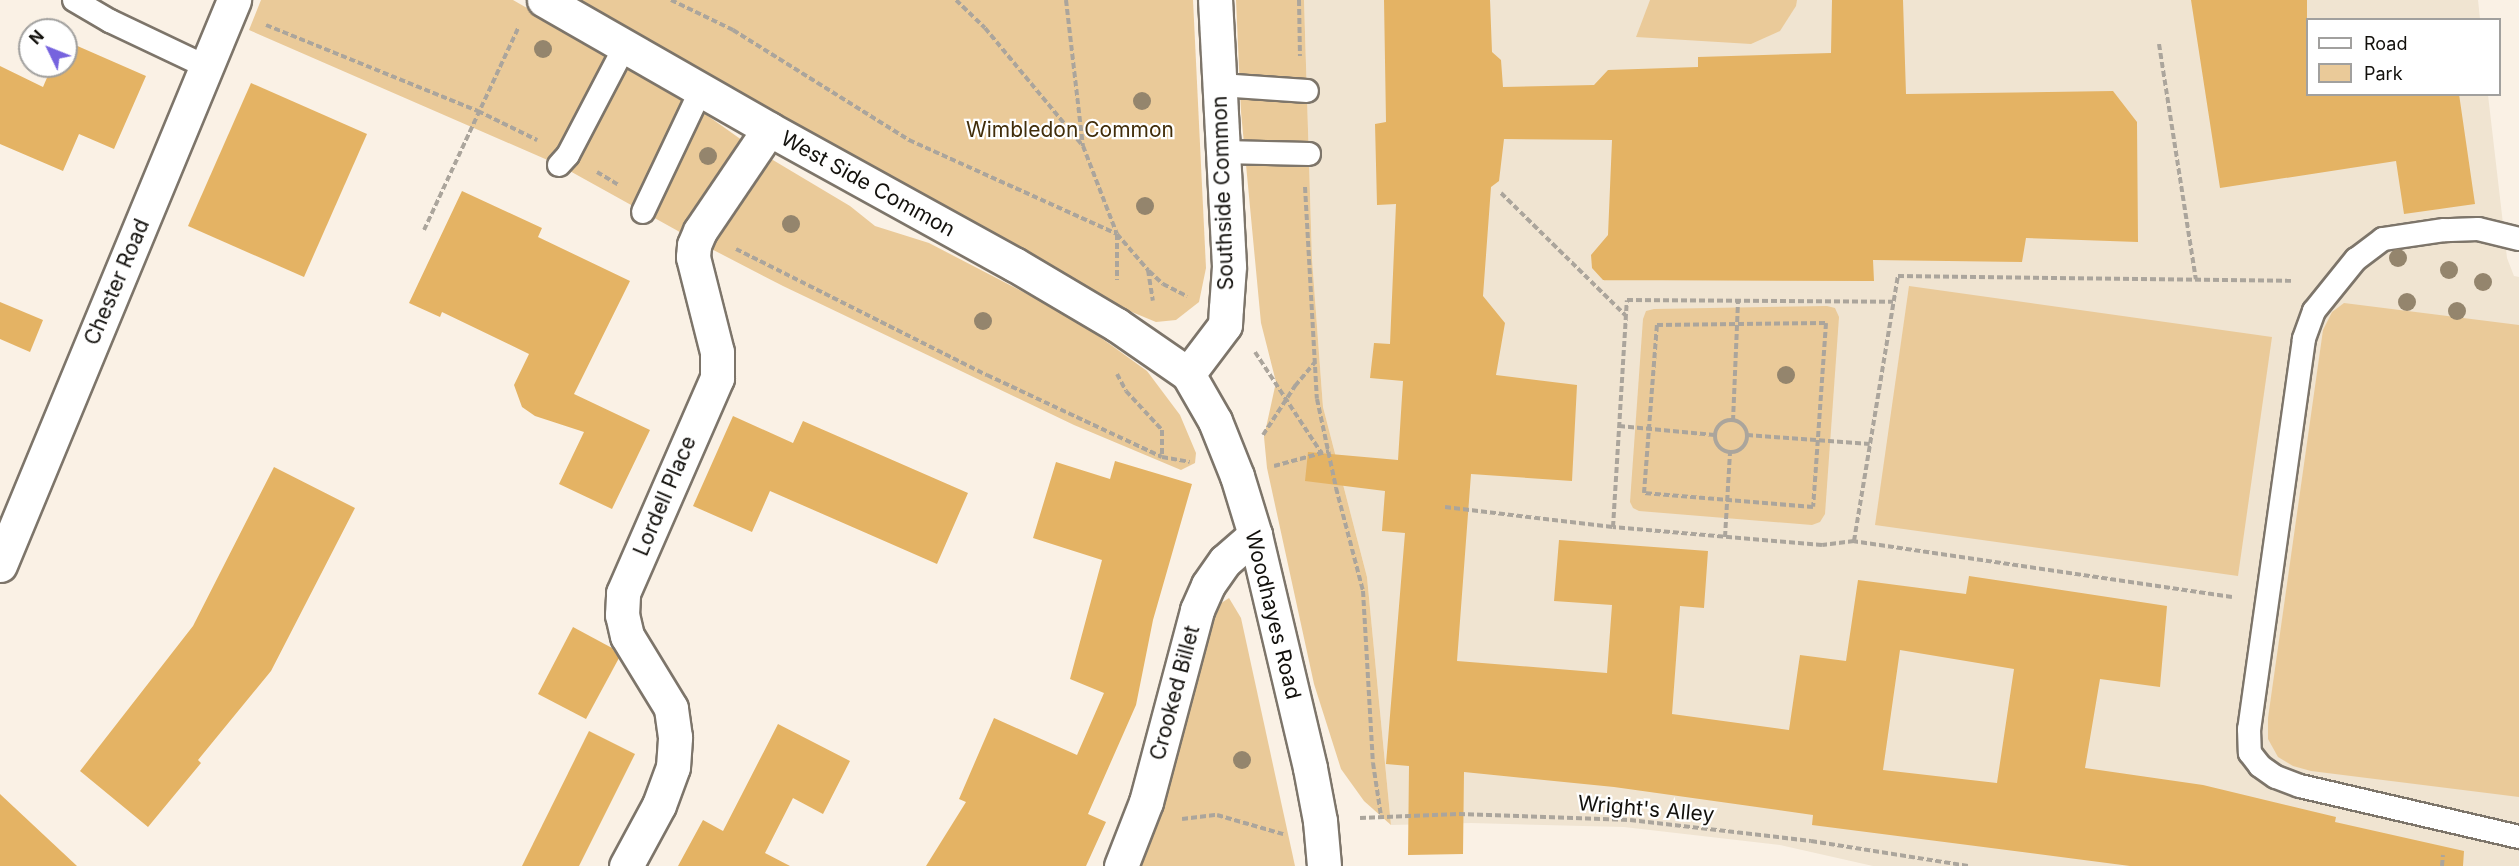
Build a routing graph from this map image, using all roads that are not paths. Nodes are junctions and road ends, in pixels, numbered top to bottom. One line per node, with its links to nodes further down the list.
1 (74, 0): 6 (lane)
2 (234, 0): 6 (street, Chester Road)
3 (1215, 0): 7 (street, Southside Common)
4 (533, 10): 5 (street, West Side Common)
5 (625, 46): 8 (street, West Side Common); 13 (lane)
6 (207, 67): 18 (street, Chester Road)
7 (1220, 85): 9 (lane); 11 (street, Southside Common)
8 (701, 90): 10 (street, West Side Common); 14 (lane)
9 (1304, 91)
10 (769, 129): 16 (street, West Side Common); 21 (street, Lordell Place)
11 (1223, 152): 12 (lane); 16 (street, Southside Common)
12 (1306, 154)
13 (559, 165)
14 (643, 212)
15 (2519, 239): 19 (lane)
16 (1188, 374): 17 (street, Woodhayes Road)
17 (1255, 535): 20 (street, Woodhayes Road); 22 (street, Crooked Billet)
18 (0, 565)
19 (2519, 837)
20 (1322, 842)
21 (626, 866)
22 (1121, 866)

